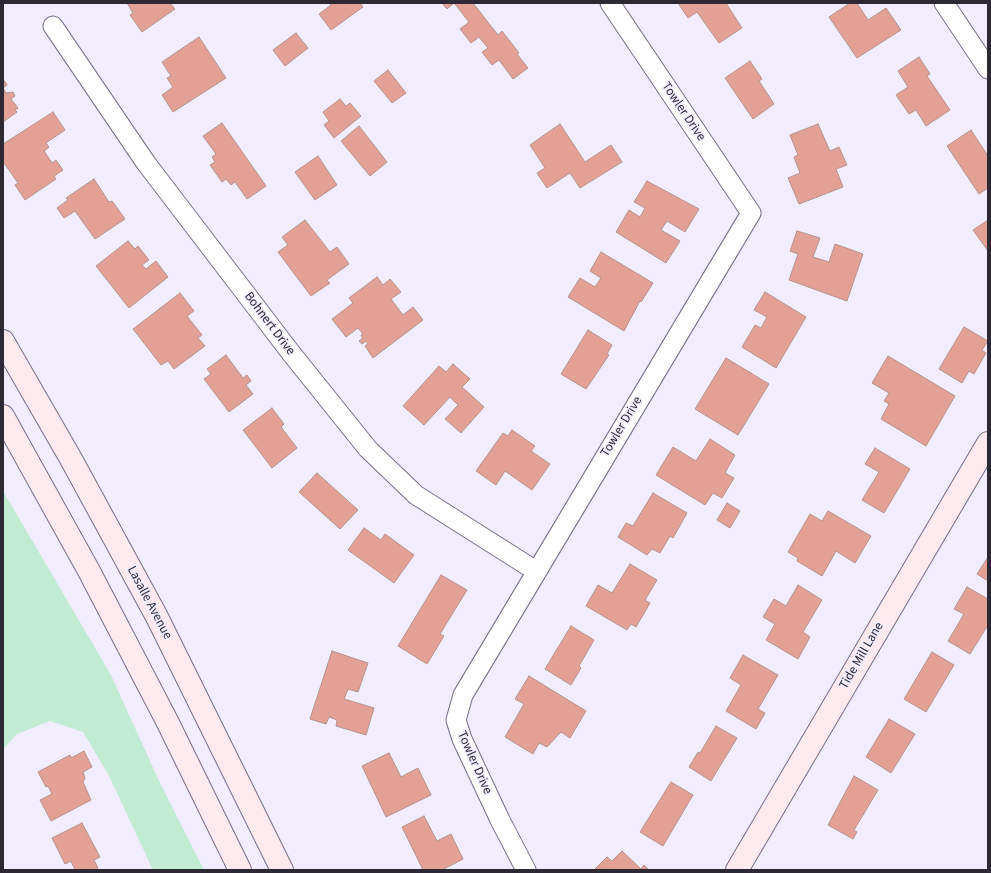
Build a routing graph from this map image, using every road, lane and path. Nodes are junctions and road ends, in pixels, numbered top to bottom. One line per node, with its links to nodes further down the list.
1 (610, 3): 8 (street, Towler Drive)
2 (944, 3): 4 (street)
3 (53, 26): 8 (street, Bohnert Drive)
4 (988, 69)
5 (3, 341): 10 (main road, Lasalle Avenue)
6 (3, 416): 9 (main road)
7 (988, 443): 12 (main road, Tide Mill Lane)
8 (536, 571): 11 (street, Towler Drive)
9 (240, 870)
10 (282, 870)
11 (526, 870)
12 (737, 870)

